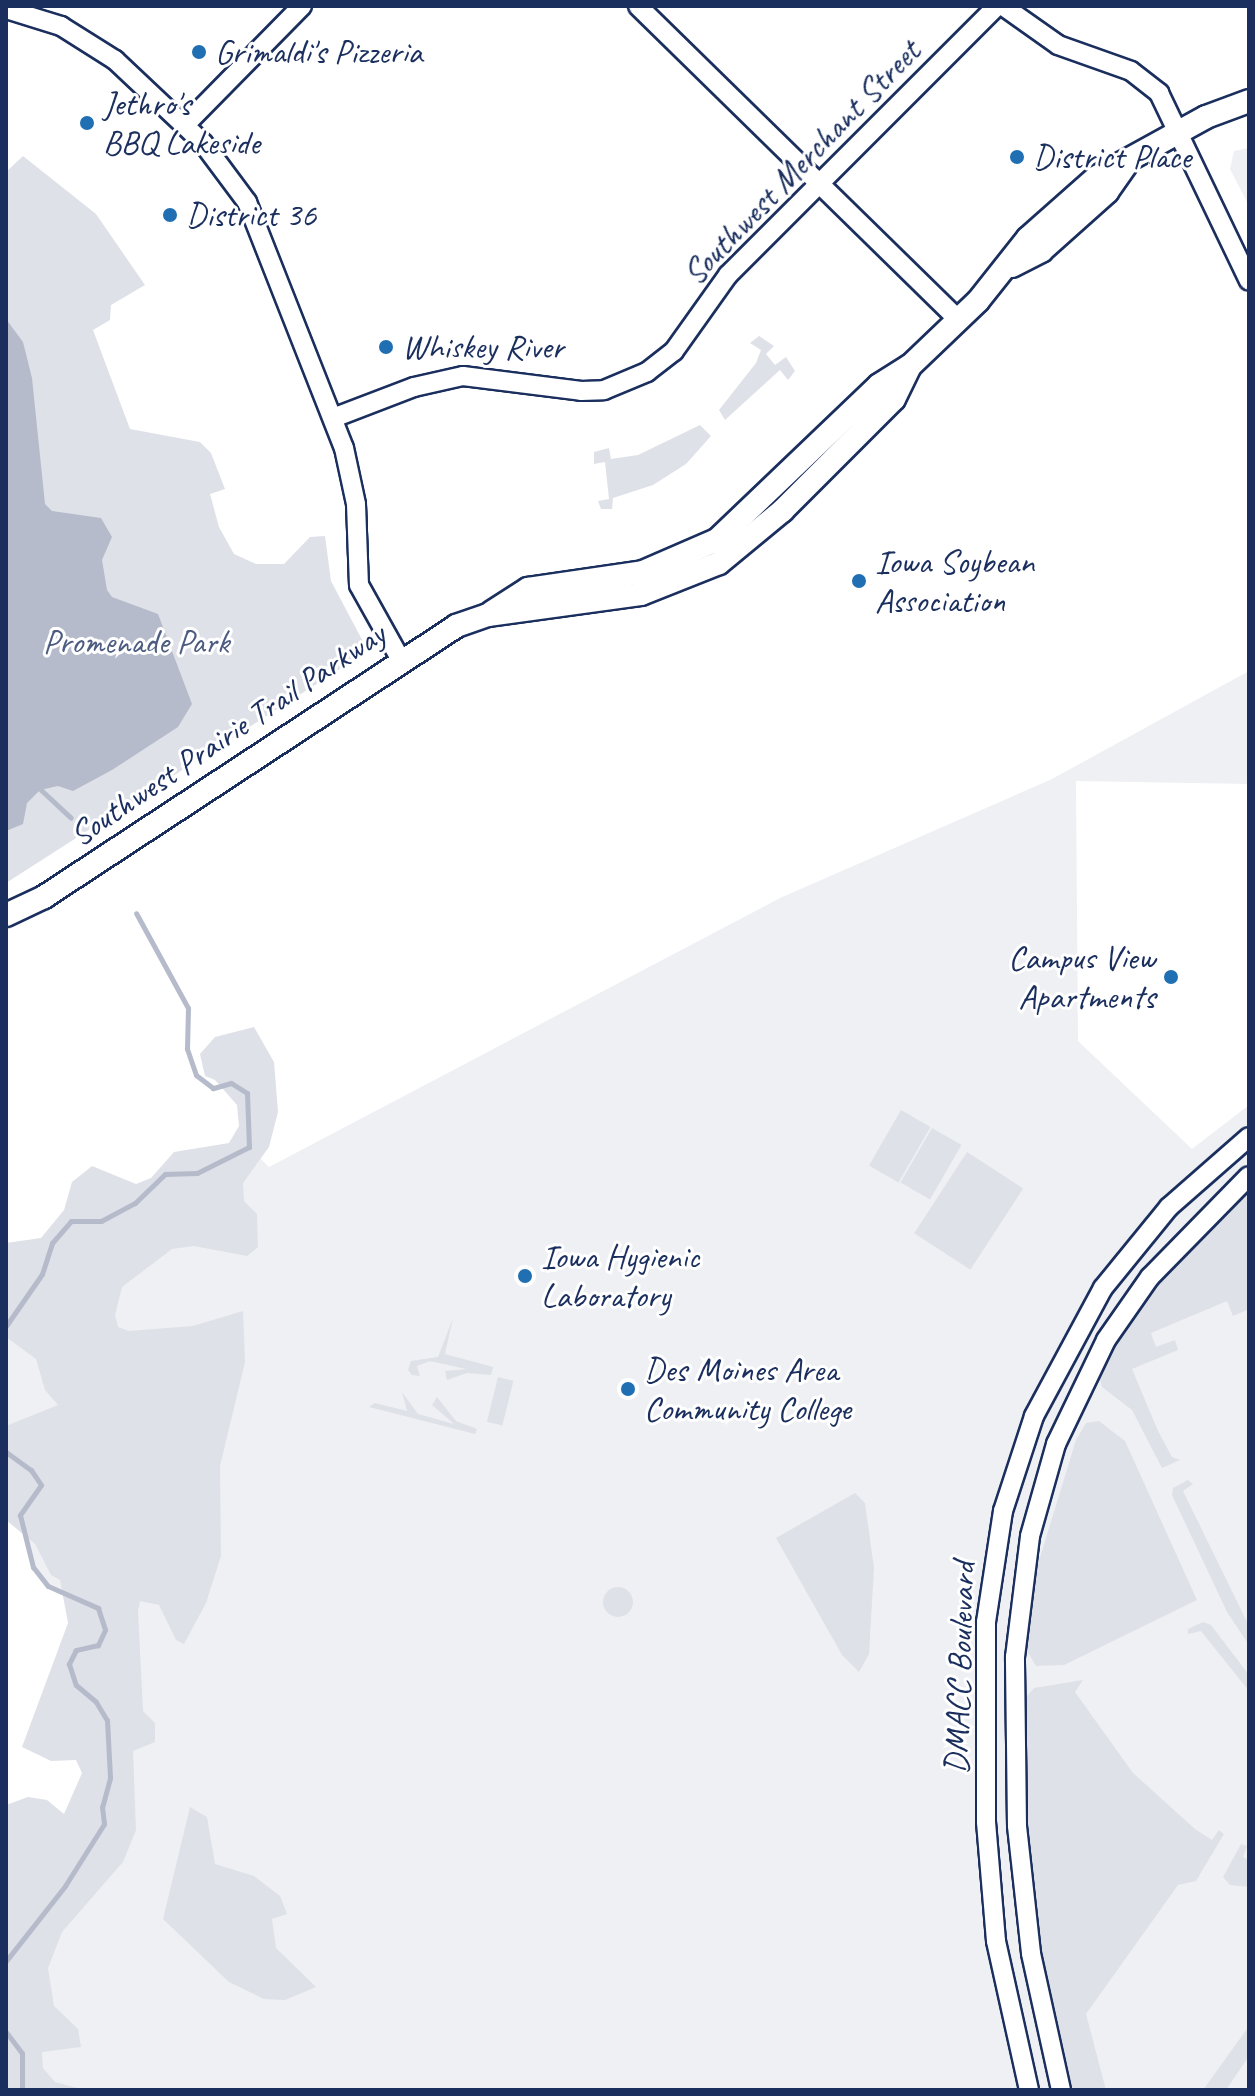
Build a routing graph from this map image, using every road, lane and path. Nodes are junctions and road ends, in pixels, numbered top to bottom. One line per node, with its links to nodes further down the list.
1 (302, 6): 7 (street)
2 (638, 6): 9 (street)
3 (997, 6): 9 (street, Southwest Merchant Street)
4 (1003, 6): 8 (street)
5 (6, 9): 7 (street)
6 (1249, 101): 8 (street, Southwest Prairie Trail Parkway)
7 (185, 125): 12 (street)
8 (1181, 130): 10 (street); 11 (street, Southwest Prairie Trail Parkway)
9 (820, 185): 11 (street); 12 (street, Southwest Merchant Street)
10 (1249, 281)
11 (958, 319): 13 (street, Southwest Prairie Trail Parkway)
12 (333, 418): 13 (street)
13 (401, 660): 14 (street, Southwest Prairie Trail Parkway)
14 (6, 915)
15 (1249, 1137): 17 (street, DMACC Boulevard)
16 (1249, 1176): 18 (street, DMACC Boulevard)
17 (1029, 2090)
18 (1061, 2090)

